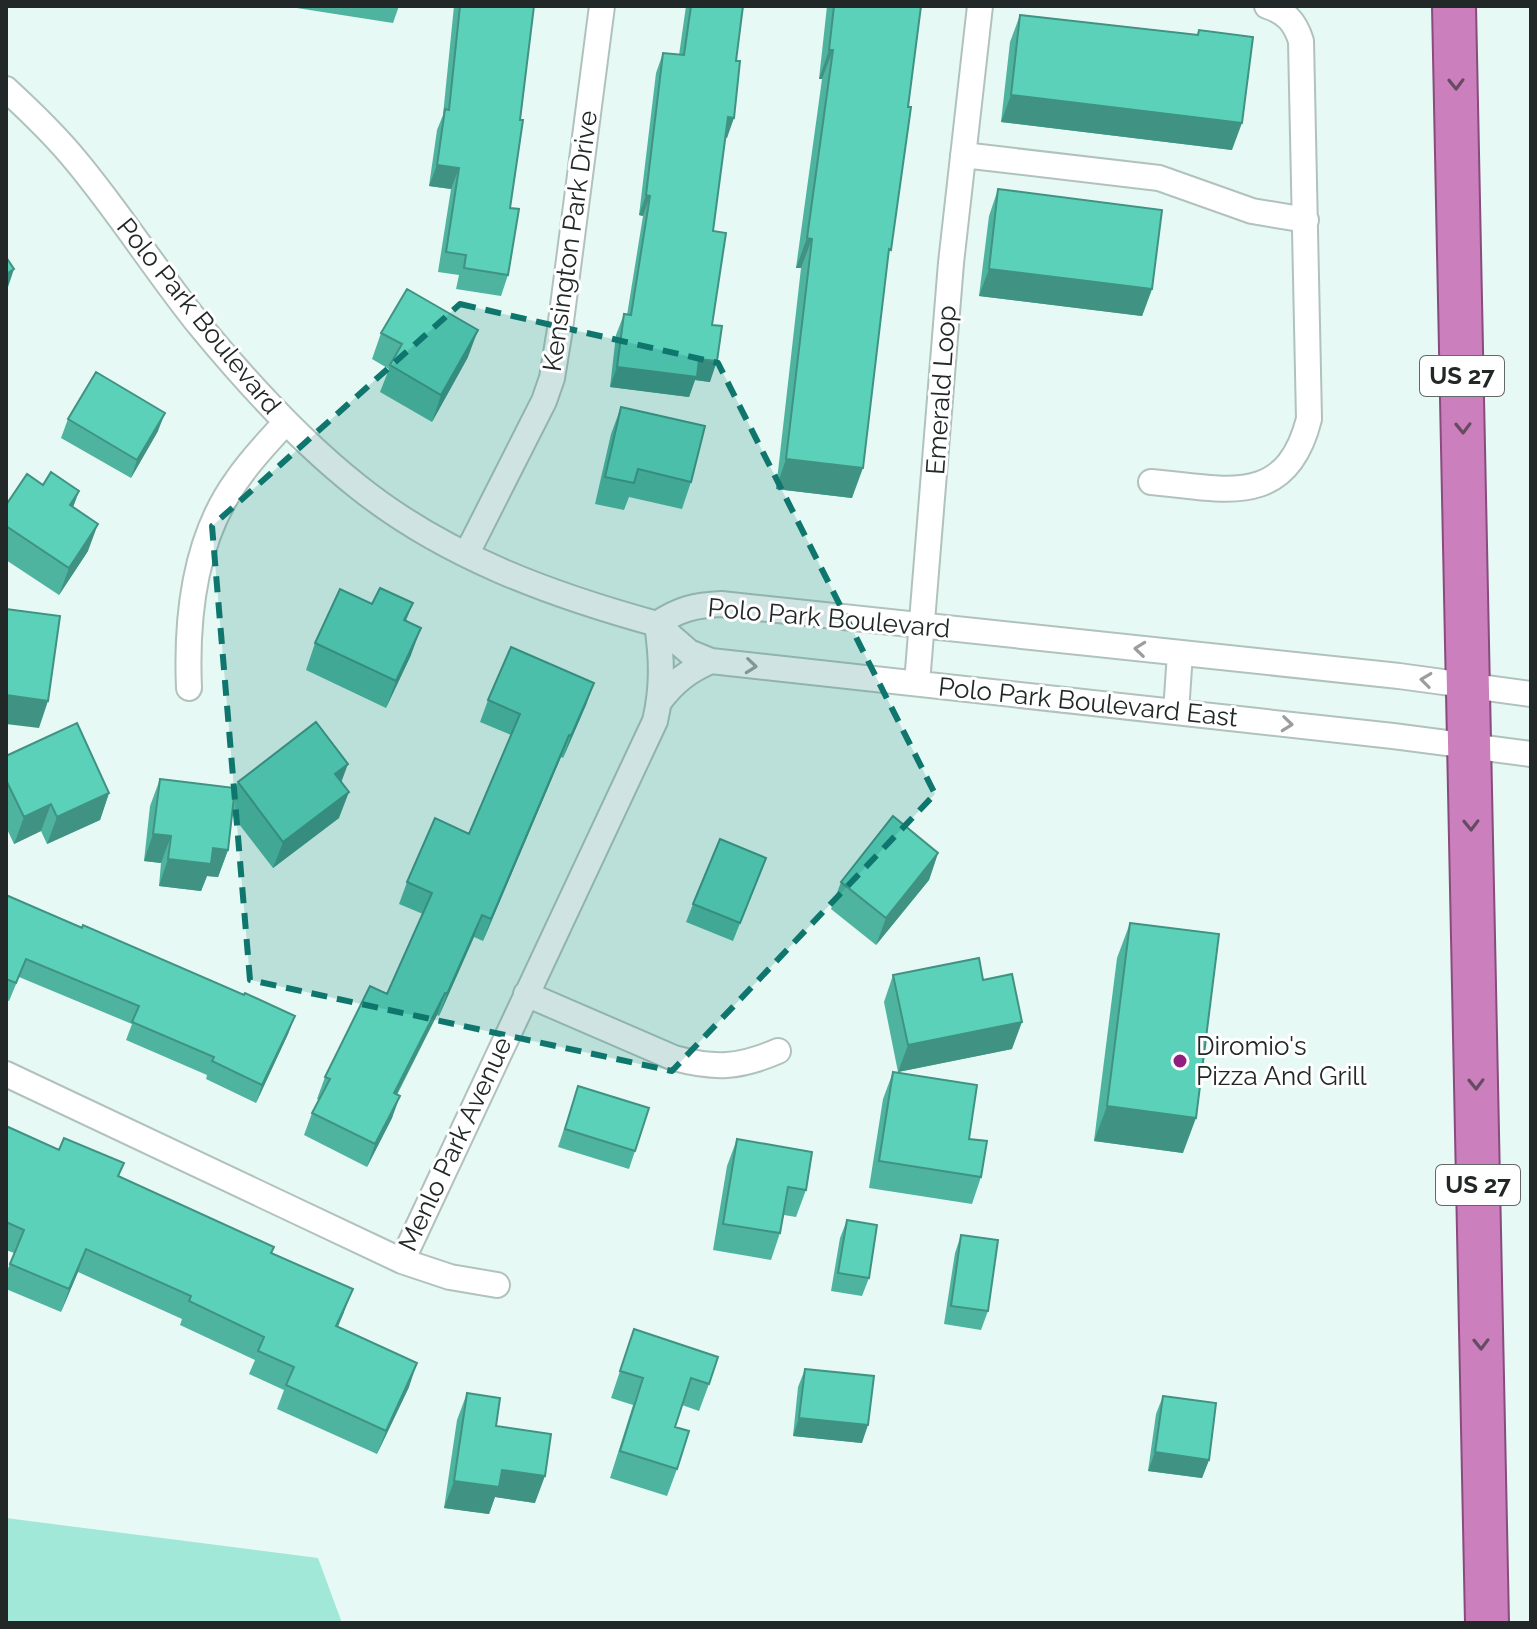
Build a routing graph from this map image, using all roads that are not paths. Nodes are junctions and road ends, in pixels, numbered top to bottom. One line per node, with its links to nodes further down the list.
1 (602, 6): 10 (street, Kensington Park Drive)
2 (980, 6): 6 (street, Emerald Loop)
3 (1267, 6): 7 (street)
4 (1454, 6): 16 (highway, US 27, one-way to 16)
5 (6, 89): 8 (street, Polo Park Boulevard)
6 (963, 155): 7 (street); 12 (street, Emerald Loop)
7 (1306, 220): 9 (street)
8 (285, 423): 10 (street, Polo Park Boulevard); 17 (street)
9 (1151, 482)
10 (467, 553): 11 (street, Polo Park Boulevard)
11 (657, 624): 12 (street, Polo Park Boulevard); 14 (street, Polo Park Boulevard East); 19 (street, Menlo Park Avenue)
12 (923, 626): 13 (street, Polo Park Boulevard, one-way to 12); 15 (street, Emerald Loop)
13 (1180, 653): 16 (street, Polo Park Boulevard, one-way to 13); 20 (street)
14 (711, 661): 15 (street, Polo Park Boulevard East, one-way to 15); 19 (street)
15 (917, 683): 20 (street, Polo Park Boulevard East)
16 (1467, 685): 18 (street, Polo Park Boulevard); 21 (highway, US 27)
17 (189, 688)
18 (1531, 694)
19 (659, 702): 23 (street, Menlo Park Avenue)
20 (1176, 712): 21 (street, Polo Park Boulevard East, one-way to 21)
21 (1470, 747): 22 (street, Polo Park Boulevard East); 28 (highway, US 27, one-way to 28)
22 (1531, 754)
23 (526, 994): 24 (street); 26 (street, Menlo Park Avenue)
24 (778, 1051)
25 (6, 1074): 26 (street, Menlo Park Avenue)
26 (402, 1261): 27 (street)
27 (497, 1285)
28 (1487, 1623)

